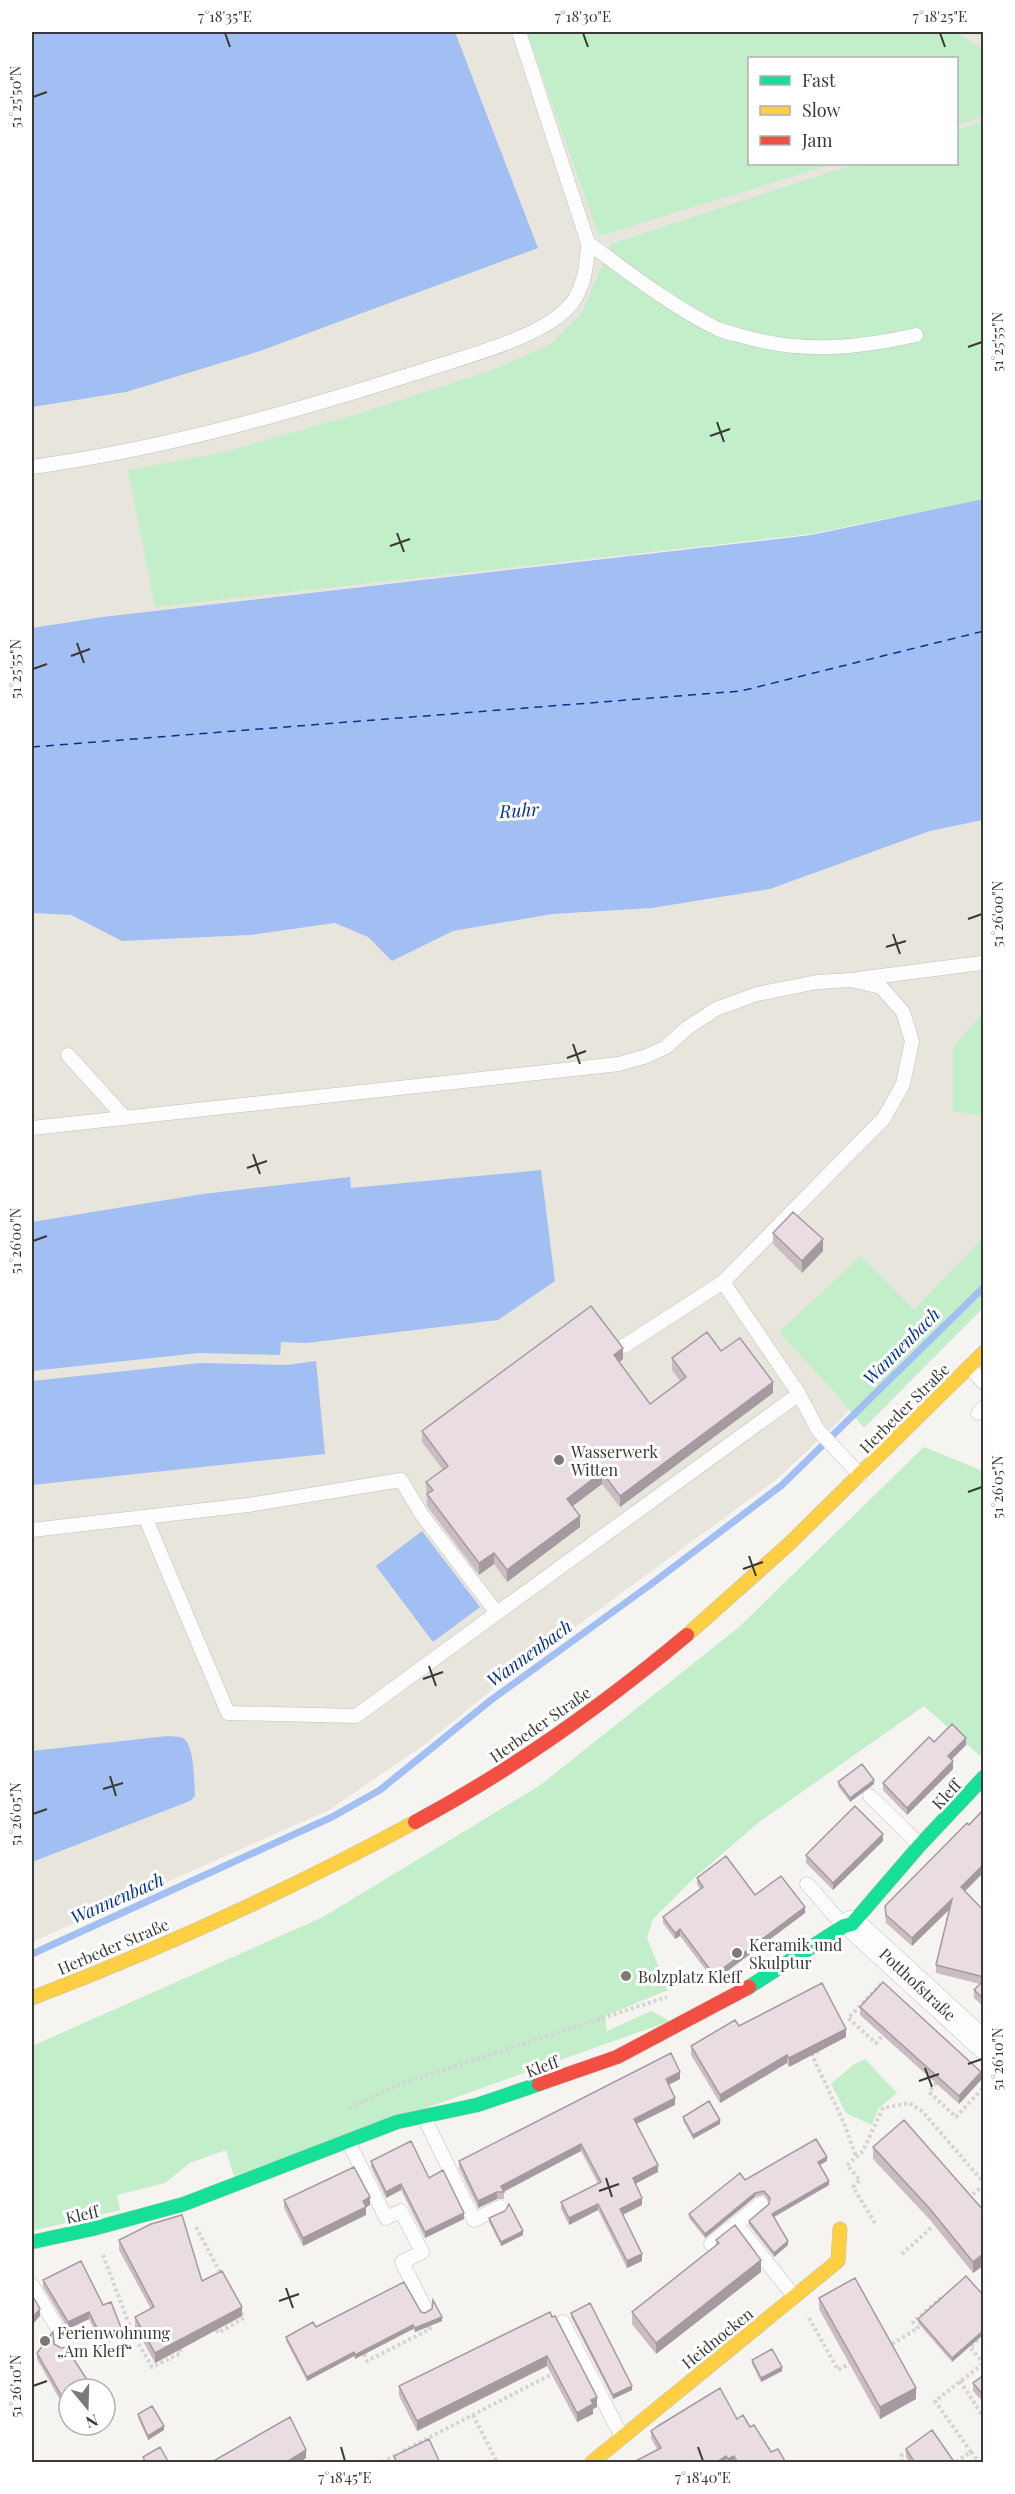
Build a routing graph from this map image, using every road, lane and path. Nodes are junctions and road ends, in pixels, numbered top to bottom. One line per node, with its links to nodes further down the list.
1 (519, 32): 2 (lane)
2 (588, 243): 3 (lane); 4 (lane)
3 (916, 335)
4 (32, 467)
5 (981, 963): 6 (lane)
6 (851, 980): 8 (lane); 10 (lane)
7 (68, 1055): 8 (lane)
8 (125, 1118): 9 (lane)
9 (32, 1128)
10 (723, 1282): 11 (lane); 15 (lane)
11 (624, 1346)
12 (984, 1353): 13 (street, Herbeder Straße)
13 (969, 1367): 14 (lane); 16 (street, Herbeder Straße)
14 (984, 1383)
15 (799, 1394): 16 (lane); 19 (lane)
16 (860, 1475): 26 (street, Herbeder Straße)
17 (145, 1517): 18 (lane); 19 (lane); 19 (lane)
18 (32, 1530)
19 (497, 1613)
20 (984, 1778): 22 (street, Kleff)
21 (870, 1797): 22 (lane)
22 (920, 1845): 24 (street, Kleff)
23 (807, 1884): 24 (lane)
24 (848, 1925): 25 (street, Potthofstraße); 27 (street, Kleff)
25 (898, 1966): 28 (path); 29 (street, Potthofstraße)
26 (32, 1998)
27 (686, 2021): 33 (path); 34 (street, Kleff)
28 (883, 2036)
29 (984, 2045)
30 (819, 2051): 36 (path)
31 (936, 2083): 32 (path)
32 (984, 2087)
33 (348, 2109)
34 (423, 2115): 35 (street, Kleff); 41 (lane)
35 (348, 2141): 39 (street, Kleff); 55 (lane)
36 (856, 2157): 37 (path); 42 (path)
37 (984, 2184): 38 (path)
38 (965, 2201)
39 (183, 2204): 45 (street, Kleff); 50 (path)
40 (761, 2204): 43 (lane)
41 (500, 2207)
42 (875, 2223)
43 (736, 2224): 48 (lane); 52 (lane)
44 (933, 2226): 49 (path)
45 (93, 2229): 47 (street, Kleff); 64 (path)
46 (840, 2229): 52 (street, Heidnocken)
47 (32, 2242)
48 (711, 2244)
49 (902, 2254)
50 (222, 2277)
51 (32, 2285): 62 (lane)
52 (794, 2296): 68 (path); 73 (street, Heidnocken)
53 (941, 2298): 63 (path)
54 (239, 2308): 57 (path)
55 (425, 2308): 60 (path)
56 (563, 2322): 67 (lane)
57 (217, 2330)
58 (404, 2333): 60 (path)
59 (978, 2340): 69 (path)
60 (408, 2341): 65 (path)
61 (384, 2344): 65 (path)
62 (61, 2346)
63 (887, 2347)
64 (180, 2350)
65 (388, 2351): 66 (path)
66 (364, 2354)
67 (582, 2358): 71 (path); 73 (lane)
68 (851, 2363)
69 (983, 2363): 70 (path)
70 (960, 2381): 72 (path); 75 (path)
71 (473, 2415): 76 (path); 77 (path)
72 (984, 2418)
73 (622, 2437): 78 (street, Heidnocken)
74 (911, 2449): 79 (path)
75 (971, 2452): 80 (path); 81 (path)
76 (381, 2463)
77 (497, 2463)
78 (592, 2463)
79 (902, 2463)
80 (957, 2463)
81 (979, 2463)

